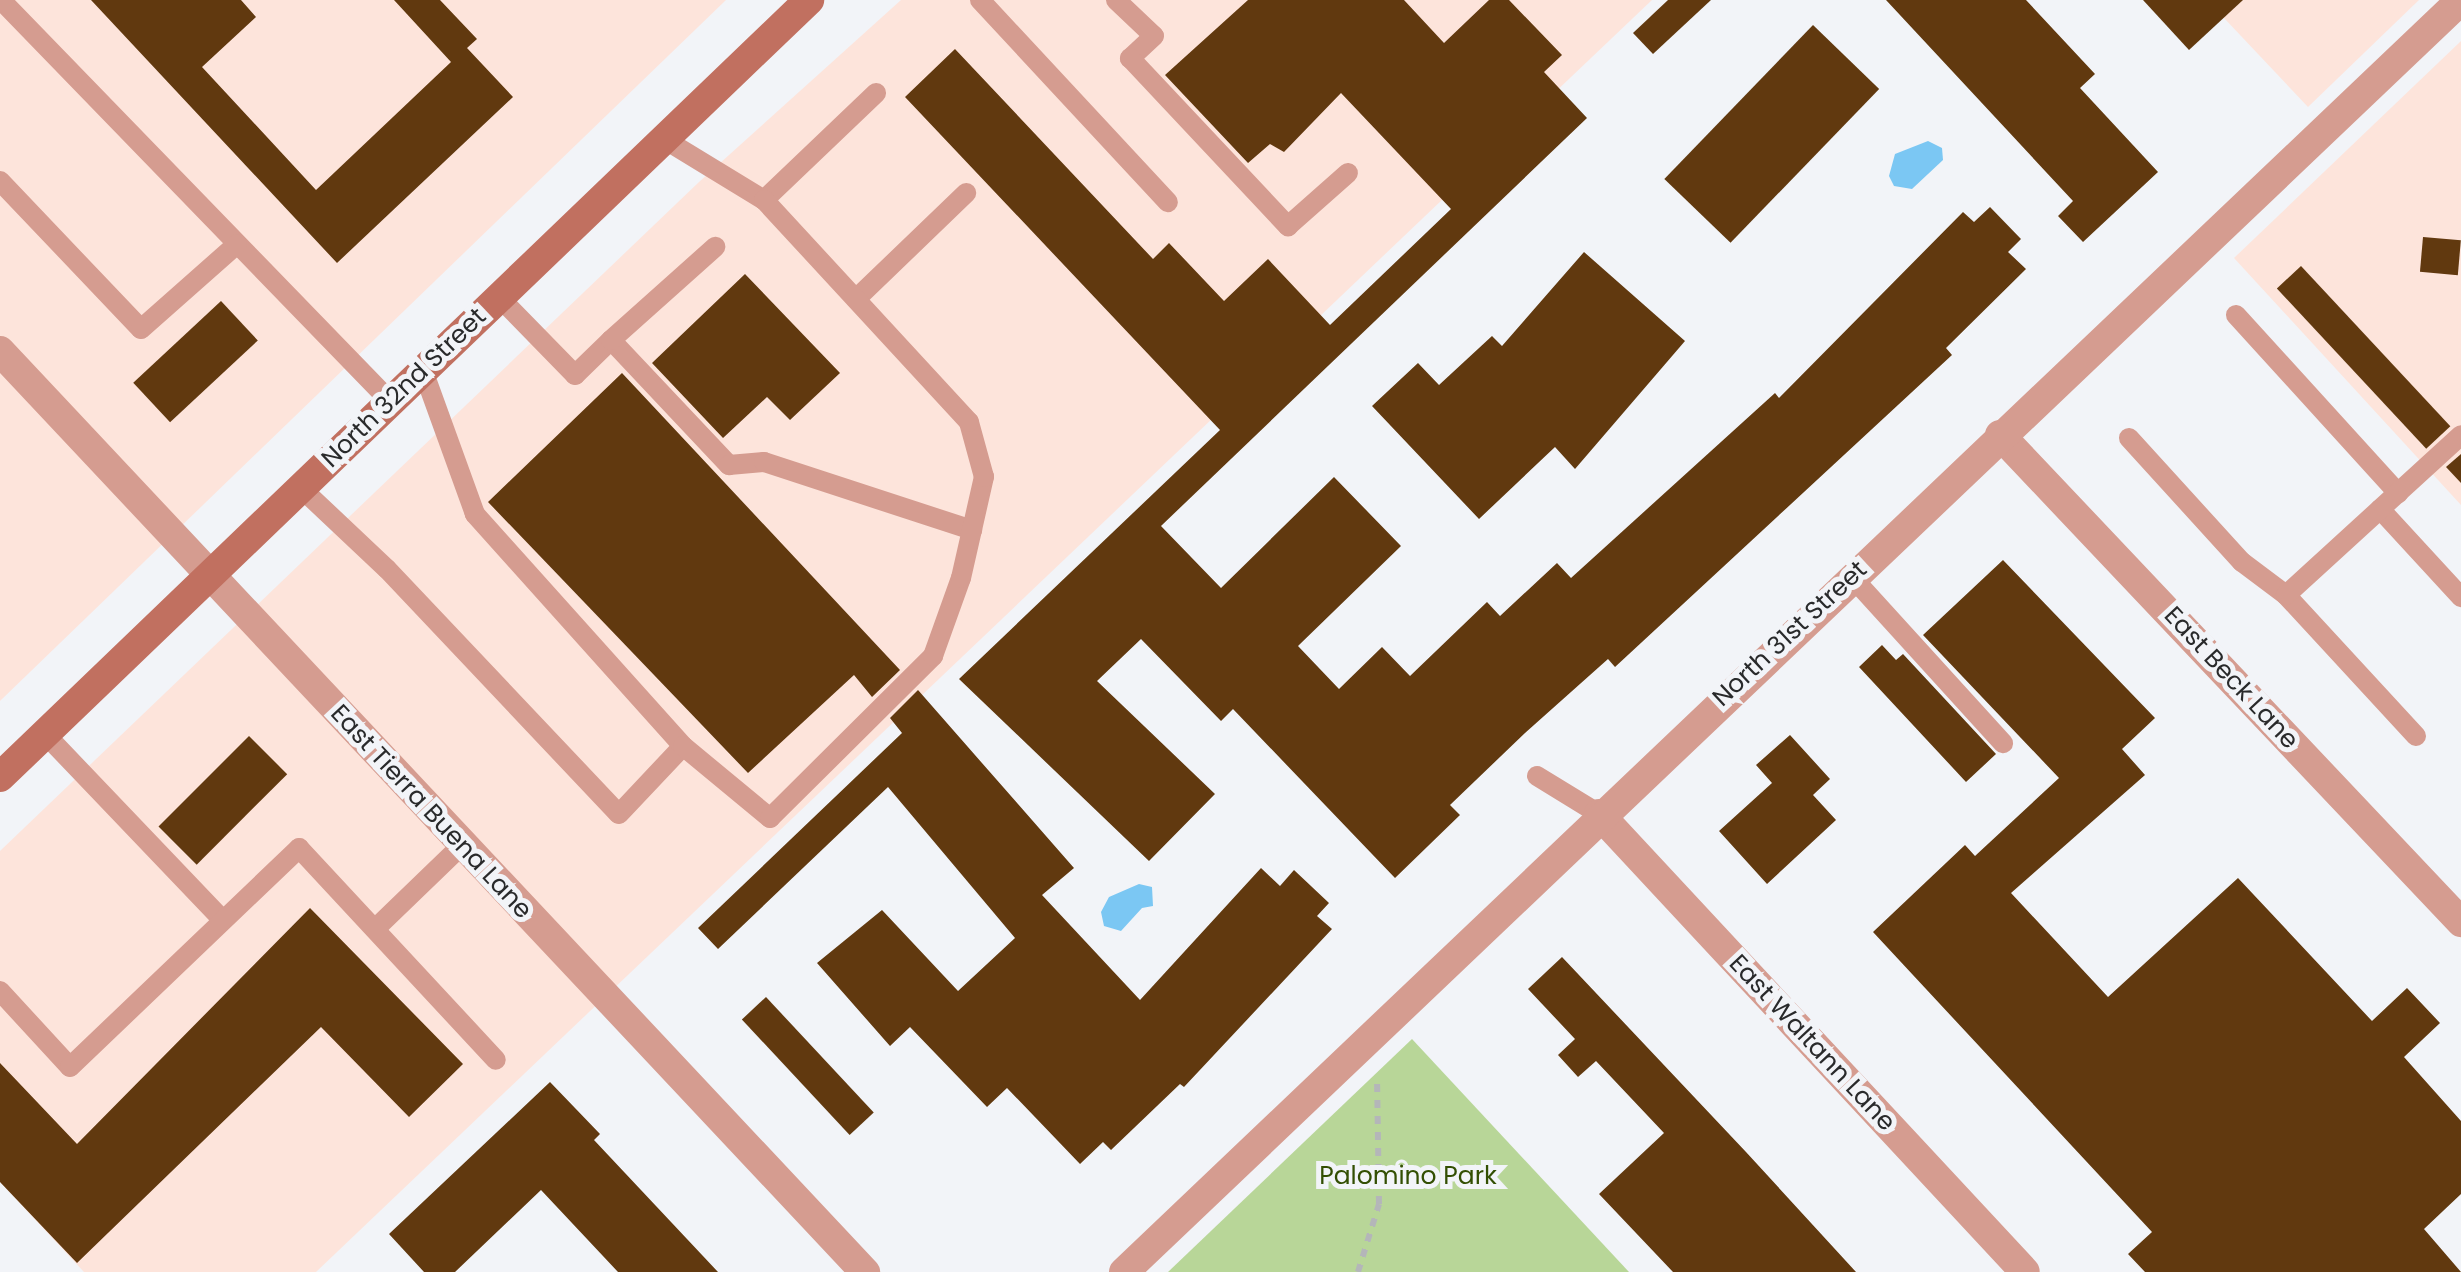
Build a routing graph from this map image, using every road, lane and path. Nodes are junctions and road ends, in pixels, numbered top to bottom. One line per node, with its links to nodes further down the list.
1 (0, 0): 13 (lane)
2 (809, 0): 7 (main road, North 32nd Street)
3 (980, 0): 12 (lane)
4 (1116, 0): 8 (lane)
5 (2448, 4): 23 (street, North 31st Street)
6 (876, 93): 11 (lane)
7 (664, 139): 11 (lane); 15 (main road, North 32nd Street)
8 (1348, 173)
9 (0, 181): 13 (lane)
10 (966, 192): 16 (lane)
11 (764, 200): 16 (lane)
12 (1168, 202)
13 (237, 244): 21 (lane)
14 (716, 248): 18 (lane)
15 (499, 297): 18 (lane); 20 (main road, North 32nd Street)
16 (856, 298): 28 (lane)
17 (2236, 315): 26 (lane)
18 (611, 340): 28 (lane)
19 (0, 350): 29 (street, East Tierra Buena Lane)
20 (423, 370): 21 (main road, North 32nd Street); 36 (lane)
21 (391, 402): 25 (main road, North 32nd Street)
22 (2461, 434): 26 (lane)
23 (2000, 435): 30 (street, North 31st Street); 42 (street, East Beck Lane)
24 (2129, 438): 31 (lane)
25 (300, 488): 29 (main road, North 32nd Street); 36 (lane)
26 (2398, 492): 27 (lane)
27 (2380, 509): 31 (lane); 32 (lane)
28 (972, 530): 36 (lane)
29 (209, 576): 33 (main road, North 32nd Street); 40 (street, East Tierra Buena Lane)
30 (1851, 576): 35 (lane); 39 (street, North 31st Street)
31 (2286, 595): 34 (lane)
32 (2461, 596)
33 (45, 734): 38 (main road, North 32nd Street); 41 (lane)
34 (2416, 736)
35 (2003, 743)
36 (684, 746)
37 (1537, 776): 39 (lane)
38 (0, 777)
39 (1599, 814): 48 (street, North 31st Street); 50 (street, East Waltann Lane)
40 (462, 845): 43 (lane); 47 (street, East Tierra Buena Lane)
41 (222, 920): 43 (lane); 44 (lane)
42 (2461, 922)
43 (374, 929): 45 (lane)
44 (0, 991)
45 (496, 1060)
46 (1377, 1082): 49 (path)
47 (865, 1272)
48 (1124, 1272)
49 (1358, 1272)
50 (2024, 1272)

